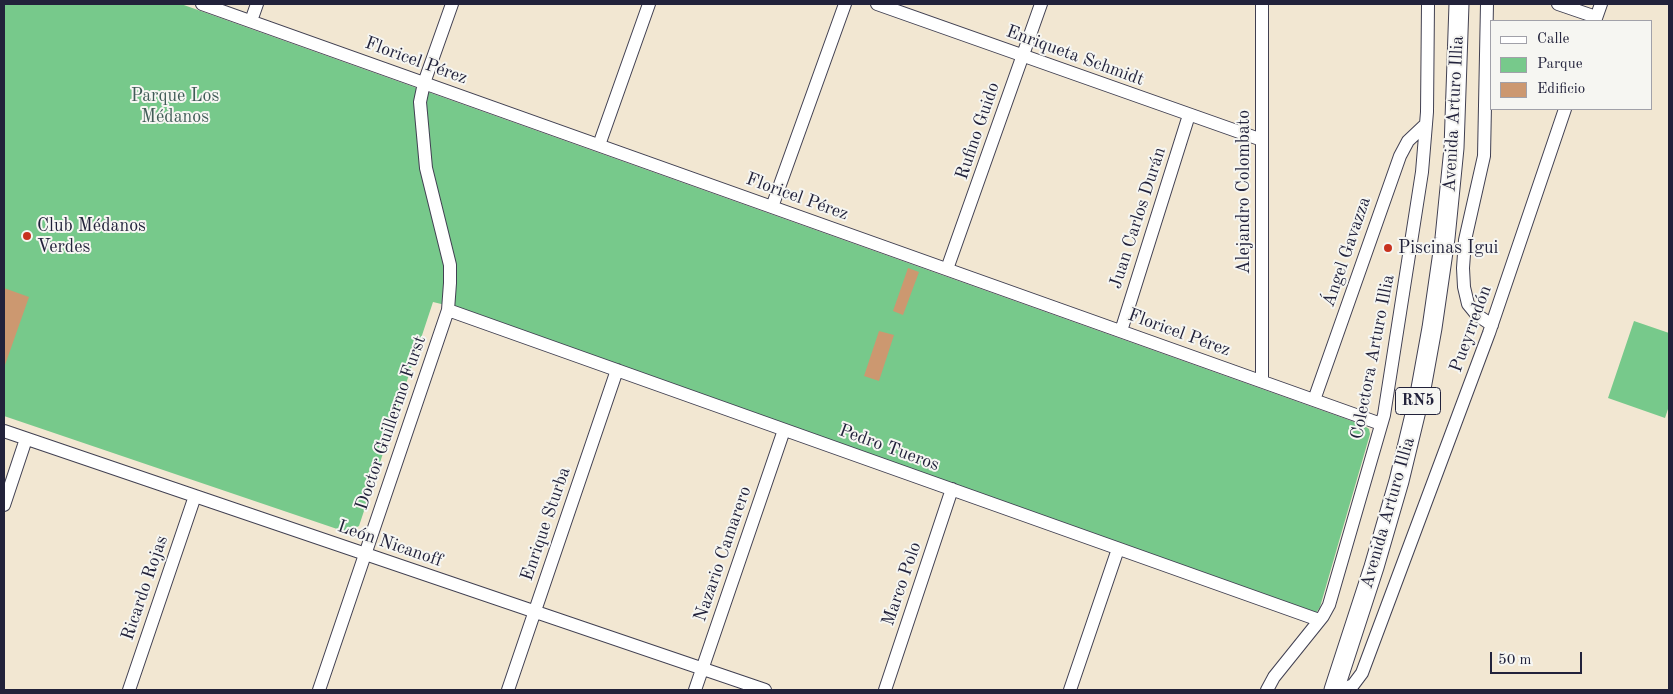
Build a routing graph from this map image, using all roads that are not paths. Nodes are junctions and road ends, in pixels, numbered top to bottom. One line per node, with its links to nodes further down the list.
1 (202, 4): 15 (street, Floricel Pérez)
2 (257, 4): 15 (street)
3 (452, 4): 17 (street, Doctor Guillermo Furst)
4 (650, 4): 22 (street)
5 (845, 4): 23 (street)
6 (877, 4): 16 (street, Enriqueta Schmidt)
7 (1041, 4): 16 (street, Rufino Guido)
8 (1262, 4): 21 (street, Alejandro Colombato)
9 (1428, 4): 20 (street, Colectora Arturo Illia)
10 (1459, 4): 51 (highway, Avenida Arturo Illia / RN5)
11 (1487, 4): 26 (street)
12 (1558, 4): 14 (street)
13 (1601, 4): 14 (street)
14 (1595, 19)
15 (251, 21): 17 (street, Floricel Pérez)
16 (1022, 55): 19 (street, Enriqueta Schmidt); 24 (street, Rufino Guido)
17 (424, 83): 22 (street, Floricel Pérez); 25 (street, Doctor Guillermo Furst)
18 (1565, 110): 26 (street, Pueyrredón)
19 (1189, 115): 21 (street, Enriqueta Schmidt); 27 (street, Juan Carlos Durán)
20 (1426, 124): 30 (street, Ángel Gavazza); 31 (street, Colectora Arturo Illia)
21 (1262, 140): 29 (street, Alejandro Colombato)
22 (599, 145): 23 (street, Floricel Pérez)
23 (772, 207): 24 (street, Floricel Pérez)
24 (947, 269): 27 (street, Floricel Pérez)
25 (448, 310): 28 (street, Pedro Tueros); 39 (street, Doctor Guillermo Furst)
26 (1492, 325): 52 (street, Pueyrredón)
27 (1120, 331): 29 (street, Floricel Pérez)
28 (617, 370): 32 (street, Pedro Tueros); 40 (street, Enrique Sturba)
29 (1262, 381): 30 (street, Floricel Pérez)
30 (1314, 400): 31 (street, Floricel Pérez)
31 (1381, 424): 41 (street, Colectora Arturo Illia)
32 (784, 430): 35 (street, Pedro Tueros); 42 (street, Nazario Camarero)
33 (4, 431): 34 (street, León Nicanoff)
34 (26, 439): 36 (street, León Nicanoff); 37 (street)
35 (952, 490): 38 (street, Pedro Tueros); 48 (street, Marco Polo)
36 (195, 496): 39 (street, León Nicanoff); 43 (street, Ricardo Rojas)
37 (4, 505)
38 (1118, 549): 41 (street, Pedro Tueros); 49 (street)
39 (365, 554): 40 (street, León Nicanoff); 44 (street, Doctor Guillermo Furst)
40 (535, 612): 42 (street, León Nicanoff); 45 (street, Enrique Sturba)
41 (1319, 620): 50 (street, Colectora Arturo Illia)
42 (702, 669): 46 (street, Nazario Camarero); 47 (street, León Nicanoff)
43 (129, 690)
44 (319, 690)
45 (508, 690)
46 (695, 690)
47 (766, 690)
48 (885, 690)
49 (1070, 690)
50 (1266, 690)
51 (1334, 690)
52 (1341, 690)

